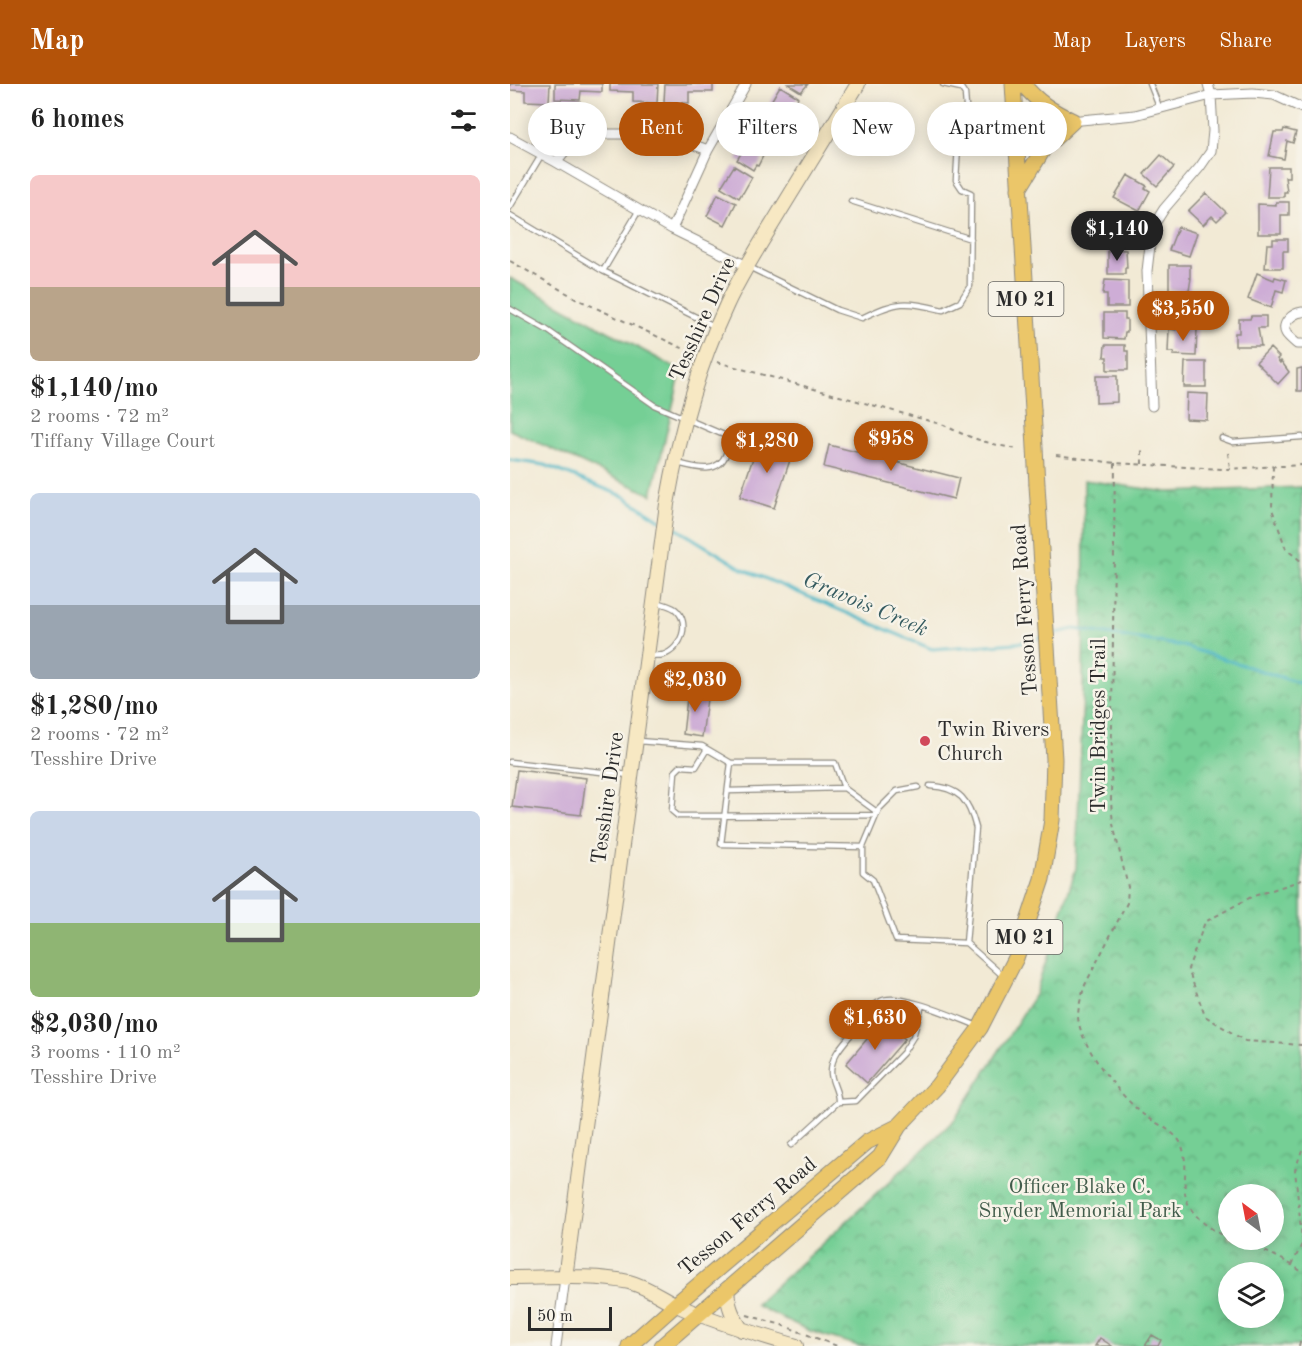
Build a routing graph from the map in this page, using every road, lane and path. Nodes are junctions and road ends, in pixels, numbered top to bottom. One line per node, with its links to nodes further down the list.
1 (747, 84): 16 (street)
2 (858, 84): 29 (street, Tesshire Drive)
3 (944, 84): 27 (lane)
4 (1012, 84): 9 (main road, Tesson Ferry Road / MO 21)
5 (1023, 84): 12 (main road)
6 (1150, 84): 11 (lane)
7 (1208, 84): 8 (street)
8 (1211, 95): 10 (street); 11 (street); 37 (street)
9 (1014, 102)
10 (1302, 108)
11 (1160, 109): 12 (street)
12 (1073, 121): 13 (street); 21 (main road)
13 (1067, 122)
14 (510, 137): 15 (street)
15 (528, 147)
16 (708, 150): 20 (street); 26 (street)
17 (541, 156): 23 (lane)
18 (546, 156): 20 (street)
19 (1017, 156): 21 (main road, Tesson Ferry Road / MO 21)
20 (556, 162): 24 (street)
21 (1019, 189): 68 (main road, Tesson Ferry Road / MO 21, bridge)
22 (851, 201): 27 (lane)
23 (510, 207)
24 (639, 210): 26 (street); 30 (lane)
25 (510, 215): 30 (lane)
26 (672, 229): 29 (street)
27 (971, 239): 29 (lane)
28 (510, 261): 35 (path)
29 (747, 266): 33 (street, Tesshire Drive)
30 (603, 271): 33 (lane)
31 (510, 309): 38 (lane)
32 (1302, 312): 34 (street)
33 (717, 327): 38 (street, Tesshire Drive)
34 (1302, 344)
35 (697, 355)
36 (714, 361): 41 (path)
37 (1152, 406)
38 (685, 418): 45 (street, Tesshire Drive); 45 (lane)
39 (1302, 437): 40 (lane)
40 (1222, 438)
41 (1017, 449)
42 (1142, 450): 47 (path)
43 (1228, 453): 50 (path)
44 (1056, 455): 46 (path)
45 (674, 462): 52 (street, Tesshire Drive)
46 (1115, 463): 47 (path); 76 (path, Twin Bridges Trail)
47 (1142, 464): 50 (path)
48 (1302, 465): 49 (path)
49 (1273, 466): 50 (path); 51 (path)
50 (1230, 468)
51 (1302, 562)
52 (655, 601): 53 (street, Tesshire Drive); 53 (lane)
53 (648, 656): 54 (street, Tesshire Drive)
54 (636, 741): 55 (lane); 58 (street, Tesshire Drive)
55 (707, 749): 57 (lane); 64 (lane)
56 (510, 762): 58 (lane)
57 (731, 764): 61 (lane); 62 (lane)
58 (632, 775): 83 (street, Tesshire Drive)
59 (930, 786): 67 (lane)
60 (918, 787): 63 (lane)
61 (844, 788): 62 (lane); 63 (lane)
62 (728, 791): 64 (lane)
63 (877, 812): 64 (lane); 65 (lane)
64 (724, 818): 65 (lane)
65 (863, 847): 67 (lane)
66 (1302, 880): 71 (path)
67 (966, 943): 68 (lane)
68 (1007, 979): 70 (main road, Tesson Ferry Road / MO 21)
69 (922, 1005): 70 (lane); 72 (lane); 72 (lane)
70 (980, 1028): 73 (main road, Tesson Ferry Road / MO 21)
71 (1302, 1045)
72 (838, 1102): 74 (lane)
73 (899, 1126): 84 (main road, Tesson Ferry Road / MO 21); 85 (main road, Tesson Ferry Road / MO 21)
74 (791, 1145)
75 (1302, 1150): 77 (path)
76 (1218, 1233)
77 (1302, 1239)
78 (1302, 1244): 80 (path)
79 (1264, 1250): 80 (path, Twin Bridges Trail)
80 (1292, 1264): 81 (path, Twin Bridges Trail)
81 (1302, 1272)
82 (510, 1278): 83 (street)
83 (566, 1278): 85 (street); 90 (street, Tesshire Drive)
84 (727, 1289): 87 (main road, Tesson Ferry Road / MO 21); 88 (street)
85 (675, 1305): 87 (street); 91 (main road, Tesson Ferry Road / MO 21)
86 (744, 1313): 94 (path)
87 (697, 1314): 88 (street); 92 (main road, Tesson Ferry Road / MO 21)
88 (742, 1330): 93 (street)
89 (1302, 1335): 95 (path)
90 (556, 1346)
91 (629, 1346)
92 (662, 1346)
93 (796, 1346)
94 (837, 1346)
95 (1299, 1346)

